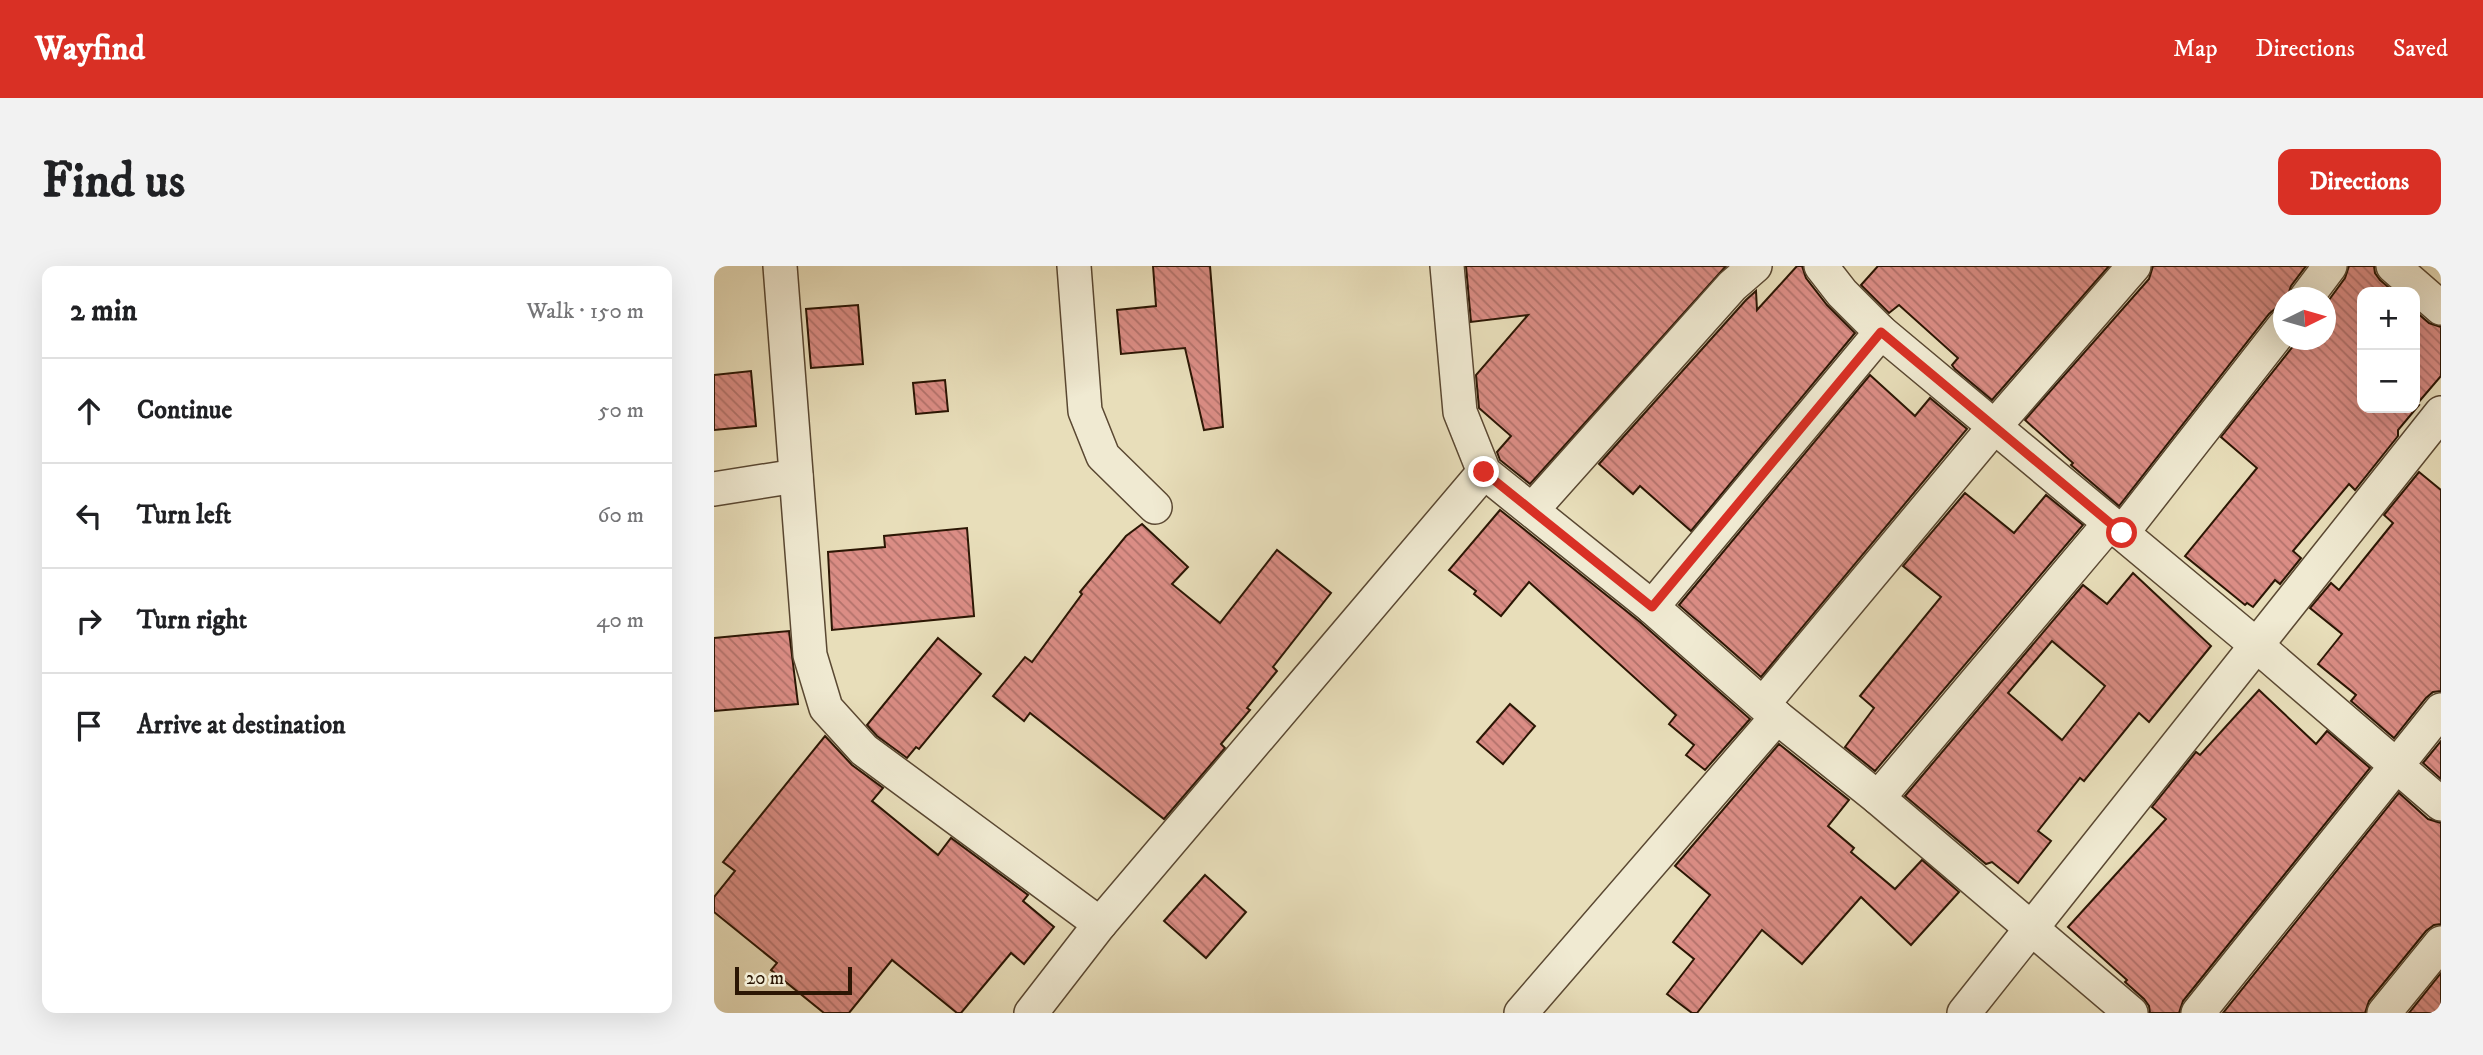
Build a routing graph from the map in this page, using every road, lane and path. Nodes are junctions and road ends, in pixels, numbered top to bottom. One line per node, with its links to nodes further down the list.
1 (780, 266): 16 (street)
2 (1074, 266): 18 (street)
3 (1447, 266): 15 (street)
4 (1755, 266): 19 (street)
5 (1821, 266): 11 (street)
6 (2134, 266): 14 (street)
7 (2330, 266): 9 (street)
8 (2393, 266): 10 (street)
9 (2314, 287)
10 (2441, 308)
11 (1881, 332): 14 (street); 21 (street)
12 (2273, 339): 20 (street)
13 (2441, 413): 22 (street)
14 (1995, 426): 20 (street); 24 (street)
15 (1484, 472): 19 (street); 28 (street)
16 (796, 476): 17 (street); 28 (street)
17 (714, 489)
18 (1155, 507)
19 (1532, 510): 21 (street)
20 (2116, 528): 22 (street); 26 (street)
21 (1652, 607): 24 (street)
22 (2255, 645): 25 (street); 29 (street)
23 (2441, 710): 25 (street)
24 (1770, 711): 26 (street); 32 (street)
25 (2395, 765): 27 (street); 35 (street)
26 (1878, 798): 29 (street)
27 (2441, 804)
28 (1100, 925): 31 (street)
29 (2032, 927): 33 (street); 34 (street)
30 (2441, 943): 36 (street)
31 (1031, 1013)
32 (1521, 1013)
33 (1964, 1013)
34 (2131, 1013)
35 (2198, 1013)
36 (2384, 1013)

